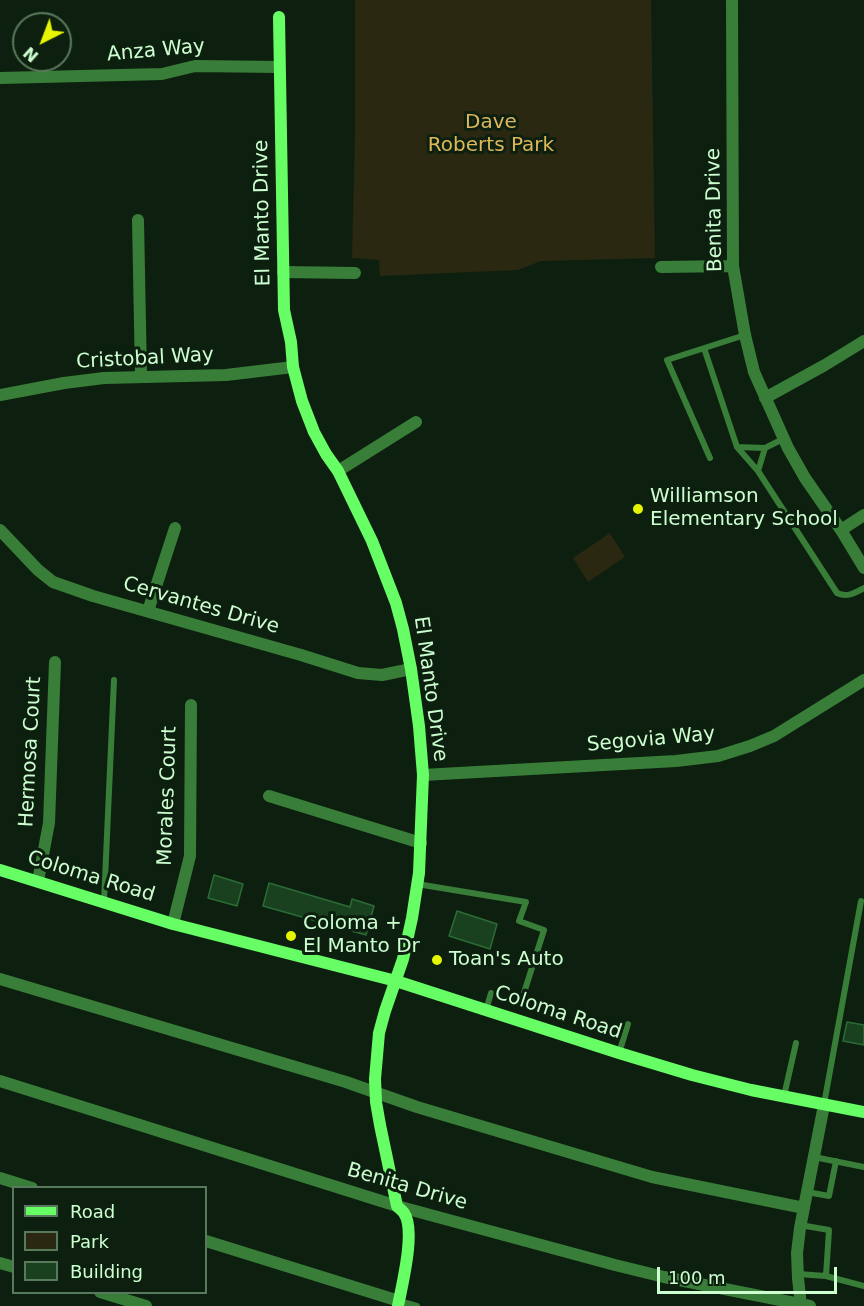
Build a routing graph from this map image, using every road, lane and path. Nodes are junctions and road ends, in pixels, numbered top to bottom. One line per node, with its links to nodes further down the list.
1 (732, 0): 6 (street, Benita Drive)
2 (279, 17): 3 (street, El Manto Drive)
3 (279, 67): 4 (street, Anza Way); 8 (street, El Manto Drive)
4 (0, 78)
5 (138, 220): 14 (street)
6 (733, 266): 7 (street); 10 (street, Benita Drive)
7 (661, 267)
8 (283, 272): 9 (street); 13 (street, El Manto Drive)
9 (355, 273)
10 (745, 335): 12 (lane); 16 (street, Benita Drive)
11 (864, 341): 16 (street)
12 (704, 348): 19 (lane); 21 (lane)
13 (293, 367): 14 (street, Cristobal Way); 22 (street, El Manto Drive)
14 (141, 376): 15 (street, Cristobal Way)
15 (0, 395)
16 (765, 398): 18 (street, Benita Drive)
17 (416, 422): 22 (street)
18 (783, 439): 20 (lane); 27 (street, Benita Drive)
19 (737, 447): 20 (lane); 23 (lane)
20 (765, 448): 23 (lane)
21 (710, 458)
22 (338, 471): 32 (street, El Manto Drive)
23 (758, 471): 29 (lane)
24 (864, 515): 27 (street)
25 (175, 528): 30 (street)
26 (0, 530): 30 (street, Cervantes Drive)
27 (841, 530): 28 (street, Benita Drive)
28 (864, 568)
29 (864, 588)
30 (148, 611): 32 (street, Cervantes Drive)
31 (56, 662): 40 (street, Hermosa Court)
32 (411, 669): 36 (street, El Manto Drive)
33 (114, 680): 43 (lane)
34 (864, 680): 36 (street, Segovia Way)
35 (191, 705): 44 (street, Morales Court)
36 (423, 775): 38 (street, El Manto Drive)
37 (269, 796): 38 (street)
38 (421, 843): 41 (street, El Manto Drive)
39 (0, 870): 40 (street, Coloma Road)
40 (38, 881): 43 (street, Coloma Road)
41 (417, 884): 46 (street, El Manto Drive); 48 (lane)
42 (861, 901): 56 (lane)
43 (104, 902): 44 (street, Coloma Road)
44 (173, 924): 46 (street, Coloma Road)
45 (0, 979): 54 (street)
46 (396, 981): 49 (street, Coloma Road); 54 (street, El Manto Drive)
47 (491, 993): 49 (lane)
48 (522, 999)
49 (486, 1010): 52 (street, Coloma Road)
50 (628, 1024): 52 (lane)
51 (796, 1043): 55 (lane)
52 (619, 1053): 55 (street, Coloma Road)
53 (0, 1082): 64 (street, Benita Drive)
54 (376, 1092): 64 (street, El Manto Drive); 65 (street)
55 (784, 1097): 56 (street, Coloma Road)
56 (824, 1104): 57 (street, Coloma Road); 58 (street)
57 (864, 1112)
58 (814, 1157): 59 (lane); 63 (street)
59 (836, 1161): 60 (lane); 63 (lane)
60 (864, 1167)
61 (0, 1178): 62 (street)
62 (26, 1186)
63 (807, 1192): 65 (street)
64 (397, 1206): 72 (street, El Manto Drive); 73 (street, Benita Drive)
65 (804, 1209): 66 (street)
66 (800, 1226): 68 (street); 69 (lane)
67 (207, 1241): 72 (street)
68 (798, 1274): 69 (lane); 73 (street)
69 (826, 1276): 70 (lane)
70 (864, 1286)
71 (104, 1294): 74 (street)
72 (398, 1303): 75 (lane)
73 (804, 1305)
74 (146, 1306)
75 (417, 1306)

